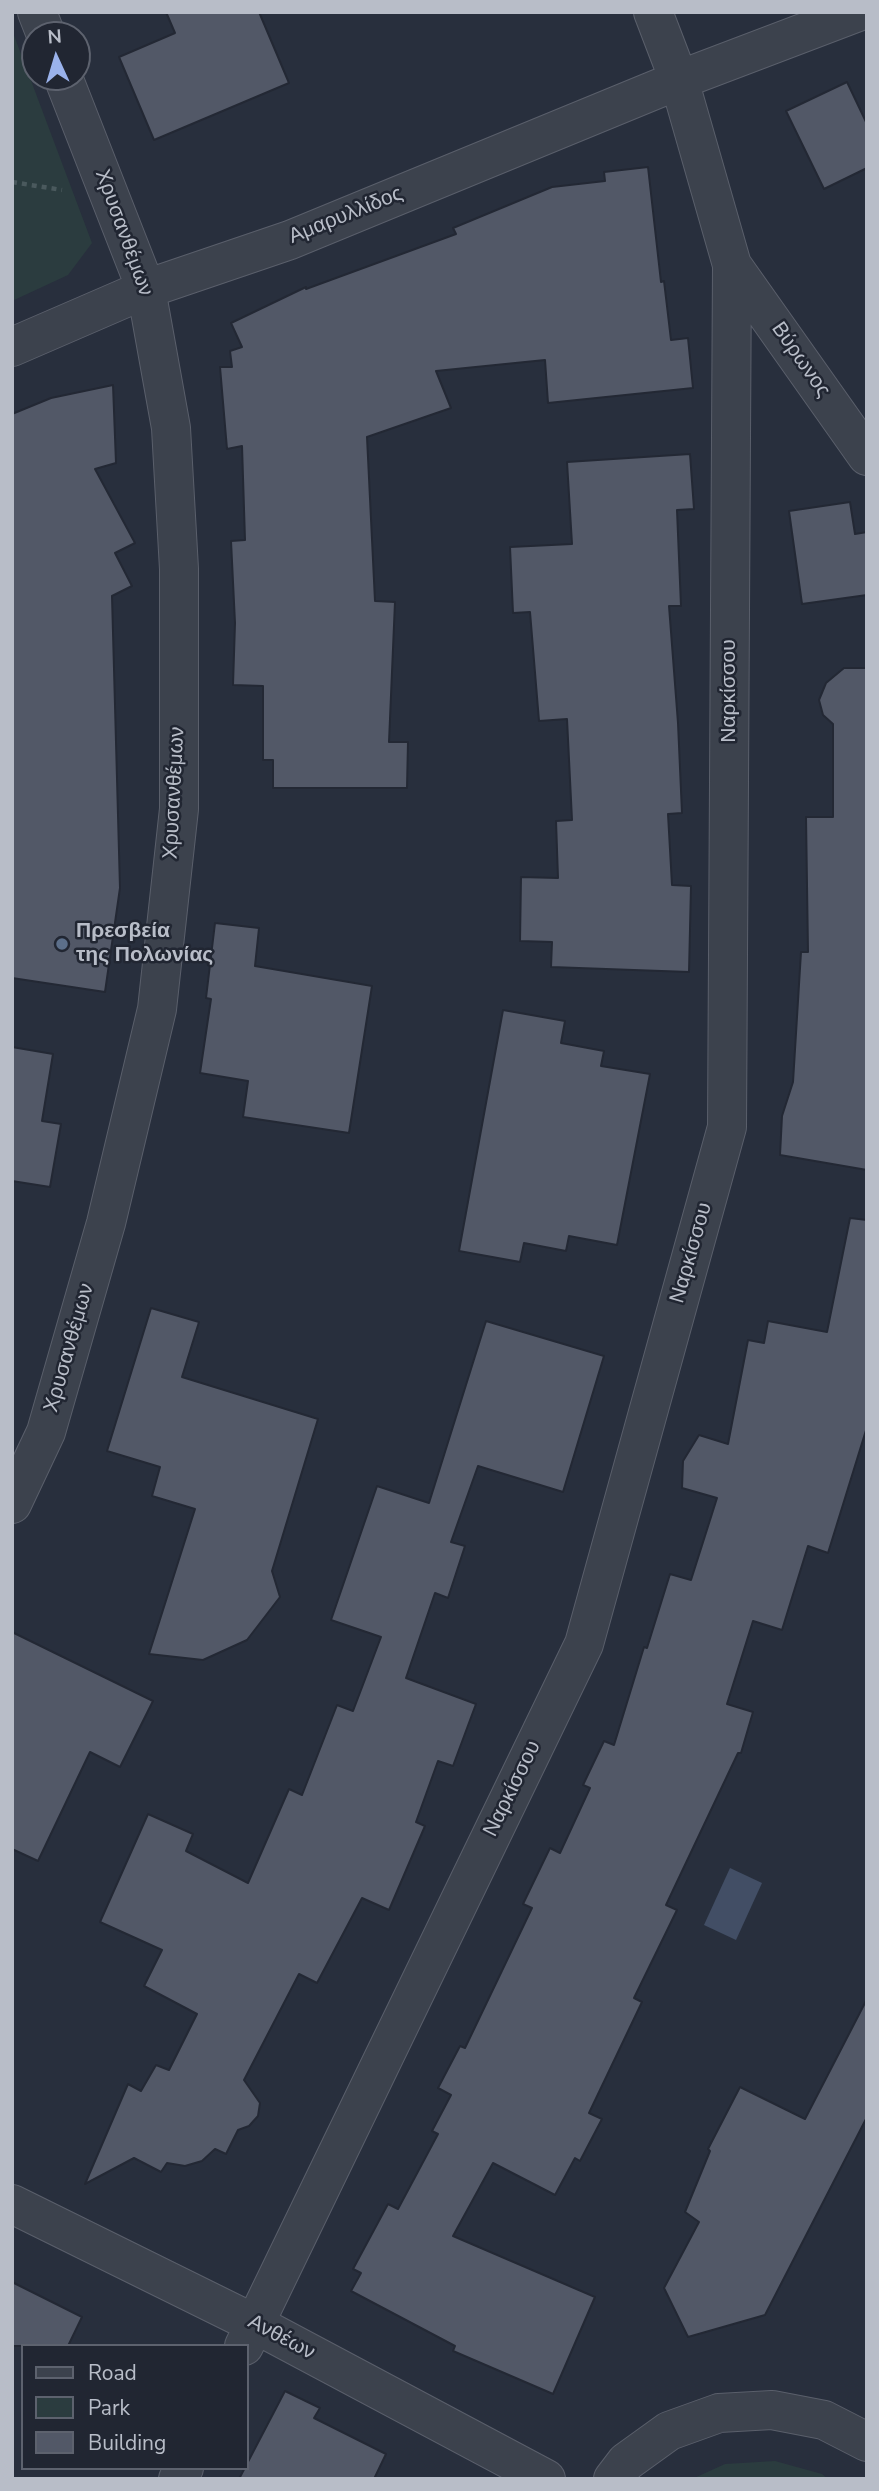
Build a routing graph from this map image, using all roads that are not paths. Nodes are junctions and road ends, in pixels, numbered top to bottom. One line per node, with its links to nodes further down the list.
1 (653, 12): 3 (street, Ναρκίσσου)
2 (858, 12): 3 (street, Αμαρυλλίδος)
3 (679, 80): 5 (street, Ναρκίσσου); 6 (street, Αμαρυλλίδος)
4 (68, 91): 6 (street, Χρυσανθέμων)
5 (732, 265): 8 (street, Βύρωνος); 11 (street, Ναρκίσσου)
6 (146, 289): 7 (street, Αμαρυλλίδος); 9 (street, Χρυσανθέμων)
7 (12, 347)
8 (867, 456)
9 (12, 1504)
10 (12, 2204): 11 (street, Ανθέων)
11 (250, 2335): 13 (street, Ανθέων)
12 (867, 2442): 14 (street)
13 (546, 2479)
14 (613, 2479)

